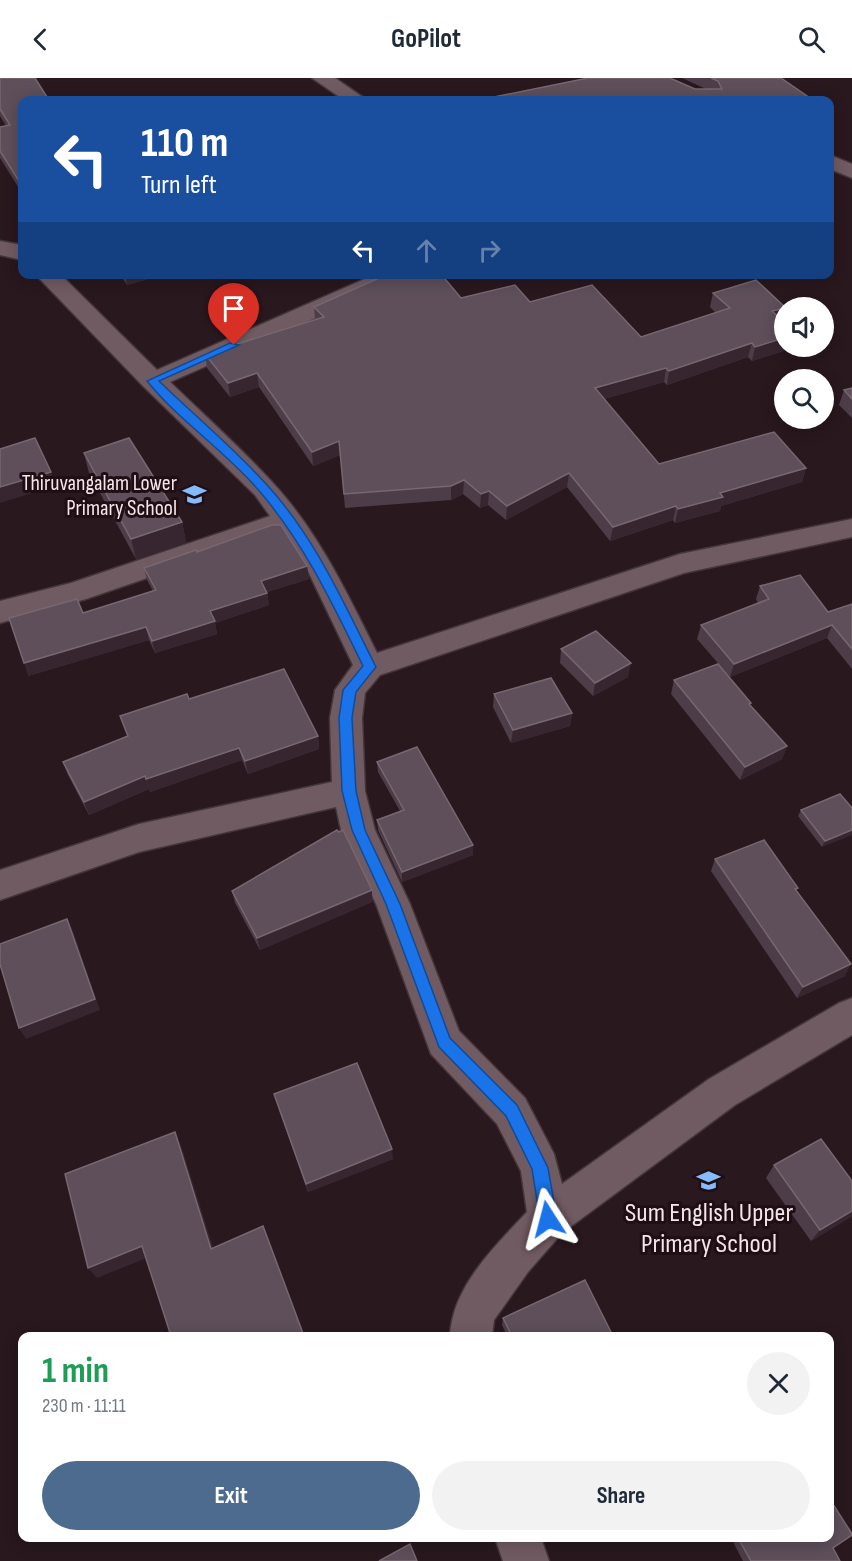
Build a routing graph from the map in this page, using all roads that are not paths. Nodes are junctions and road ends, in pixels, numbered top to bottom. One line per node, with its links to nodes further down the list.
1 (322, 78): 2 (street)
2 (351, 96)
3 (834, 163): 4 (street)
4 (852, 172)
5 (0, 248): 6 (street)
6 (18, 251)
7 (51, 279): 9 (street)
8 (385, 279): 9 (street)
9 (152, 381): 10 (street)
10 (288, 520): 12 (street); 13 (street)
11 (852, 528): 13 (street)
12 (0, 612)
13 (369, 667): 14 (street)
14 (349, 791): 15 (street); 17 (street)
15 (0, 885)
16 (852, 1015): 17 (street)
17 (548, 1219): 18 (street)
18 (471, 1332)
19 (519, 1542): 20 (street)
20 (526, 1561)

